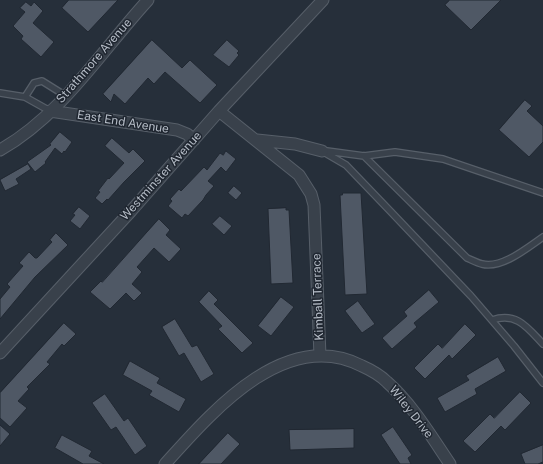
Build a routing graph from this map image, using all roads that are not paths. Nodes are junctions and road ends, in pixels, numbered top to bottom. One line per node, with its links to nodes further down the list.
1 (148, 0): 4 (street, Strathmore Avenue)
2 (323, 0): 7 (street, Westminster Avenue)
3 (0, 93): 5 (lane)
4 (66, 96): 5 (lane); 6 (street, Strathmore Avenue)
5 (25, 97): 6 (lane)
6 (50, 111): 8 (street, East End Avenue); 10 (street, Strathmore Avenue)
7 (219, 111): 8 (street, Westminster Avenue); 9 (street, Kimball Terrace)
8 (194, 140): 17 (street, Westminster Avenue)
9 (256, 140): 11 (street); 18 (street, Kimball Terrace)
10 (0, 150)
11 (322, 151): 12 (lane); 15 (lane)
12 (364, 156): 13 (lane); 14 (lane)
13 (543, 193)
14 (543, 237)
15 (492, 320): 16 (lane); 19 (lane)
16 (543, 344)
17 (0, 353)
18 (320, 356): 20 (street, Kimball Terrace); 21 (street, Wiley Drive)
19 (543, 383)
20 (165, 464)
21 (450, 464)

